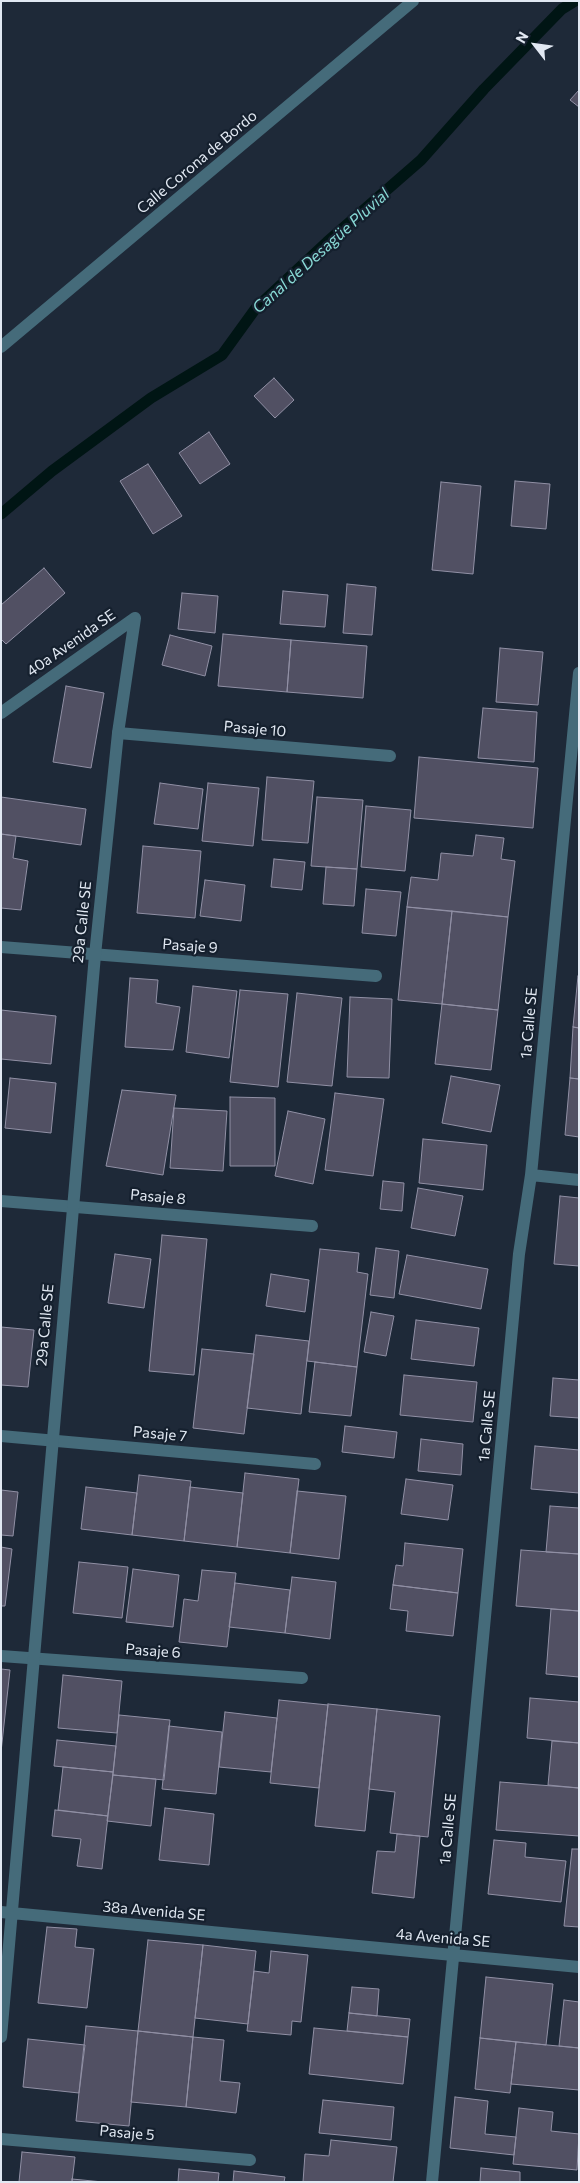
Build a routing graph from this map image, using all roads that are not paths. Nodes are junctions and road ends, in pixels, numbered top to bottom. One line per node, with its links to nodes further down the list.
1 (413, 1): 2 (street, Calle Corona de Bordo)
2 (1, 347)
3 (135, 618): 5 (street, 40a Avenida SE); 6 (street, 29a Calle SE)
4 (579, 674): 11 (street, 1a Calle SE)
5 (1, 713)
6 (118, 733): 7 (street, Pasaje 10); 9 (street, 29a Calle SE)
7 (390, 756)
8 (1, 947): 9 (street, Pasaje 9)
9 (95, 955): 10 (street, Pasaje 9); 14 (street, 29a Calle SE)
10 (376, 976)
11 (531, 1175): 12 (street); 24 (street, 1a Calle SE)
12 (579, 1180)
13 (1, 1201): 14 (street, Pasaje 8)
14 (72, 1206): 15 (street, Pasaje 8); 17 (street, 29a Calle SE)
15 (312, 1226)
16 (1, 1436): 17 (street, Pasaje 7)
17 (52, 1440): 18 (street, Pasaje 7); 20 (street, 29a Calle SE)
18 (315, 1464)
19 (1, 1656): 20 (street, Pasaje 6)
20 (35, 1658): 21 (street, Pasaje 6); 22 (street, 29a Calle SE)
21 (302, 1678)
22 (6, 1913): 23 (street, 38a Avenida SE); 26 (street, 29a Calle SE)
23 (303, 1941): 24 (street, 4a Avenida SE)
24 (453, 1955): 25 (street, 4a Avenida SE); 29 (street, 1a Calle SE)
25 (579, 1967)
26 (1, 2037)
27 (1, 2139): 28 (street, Pasaje 5)
28 (250, 2160)
29 (432, 2182)

